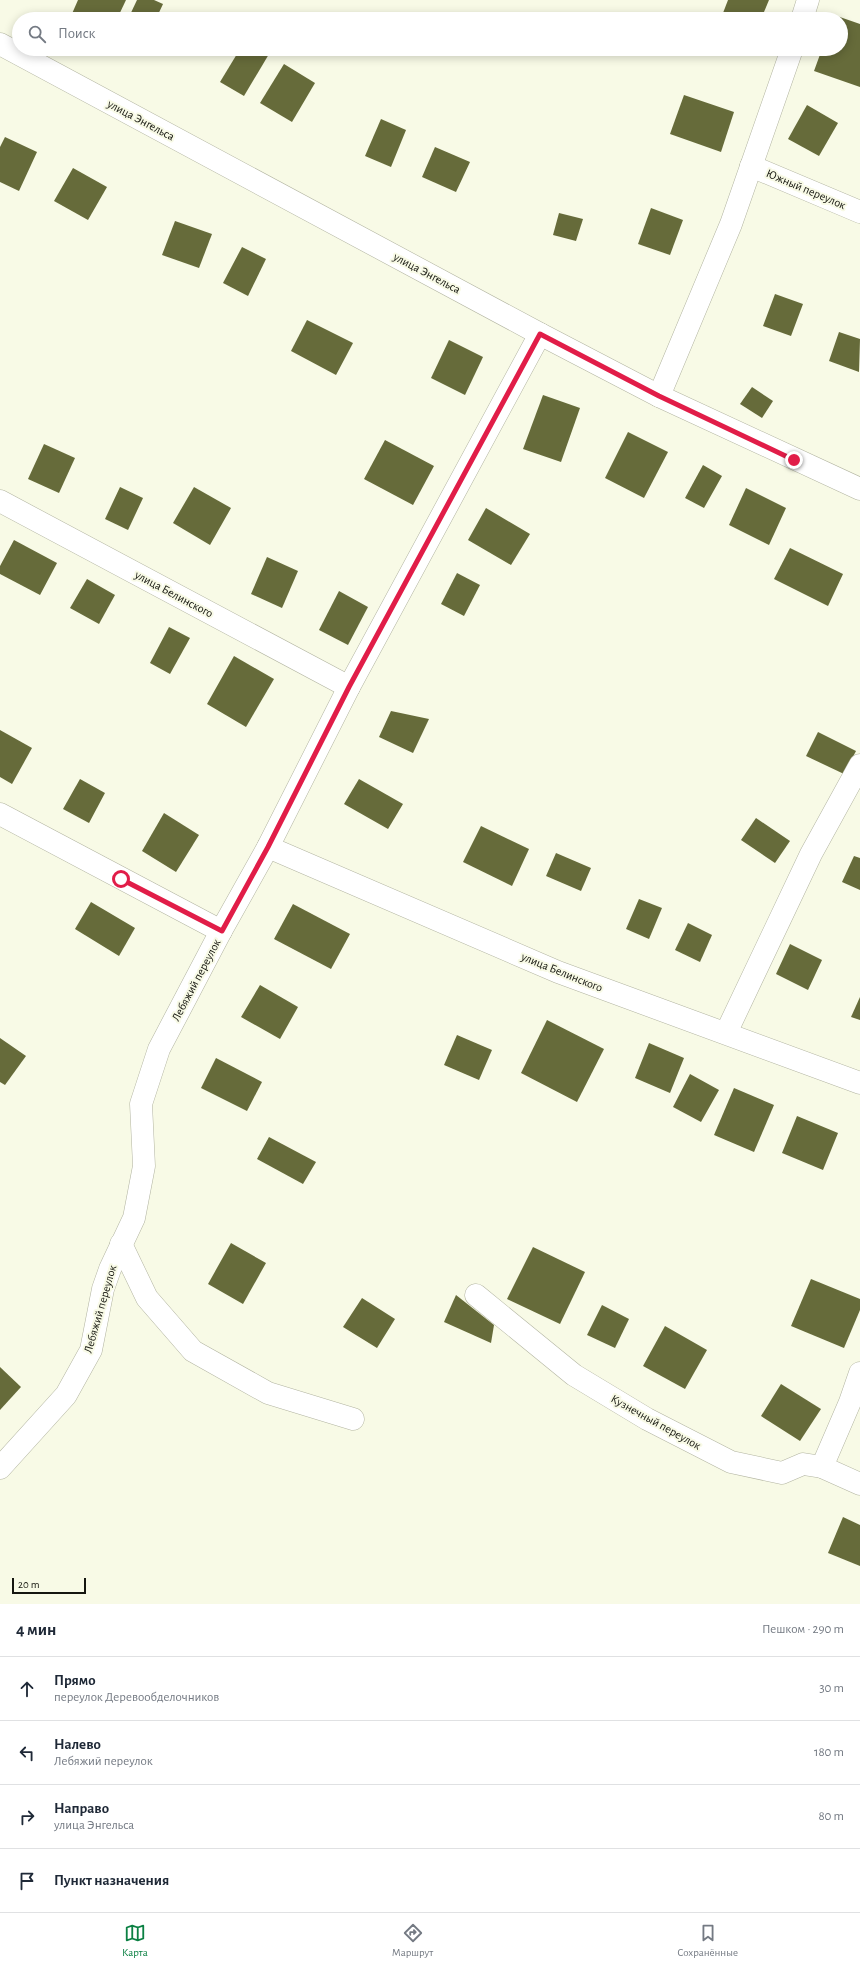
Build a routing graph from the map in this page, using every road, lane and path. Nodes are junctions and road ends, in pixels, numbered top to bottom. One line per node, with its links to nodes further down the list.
1 (808, 0): 2 (street)
2 (804, 12)
3 (0, 44): 4 (street, улица Энгельса)
4 (12, 50)
5 (22, 56): 9 (street, улица Энгельса)
6 (790, 56): 7 (street)
7 (751, 166): 8 (street, Южный переулок); 10 (street)
8 (860, 212)
9 (540, 334): 10 (street, улица Энгельса); 13 (street, Лебяжий переулок)
10 (659, 396): 11 (street, улица Энгельса)
11 (860, 489)
12 (0, 501): 13 (street, улица Белинского)
13 (349, 687): 16 (street, Лебяжий переулок)
14 (860, 765): 18 (street)
15 (0, 814): 17 (street)
16 (268, 847): 17 (street, Лебяжий переулок); 18 (street, улица Белинского)
17 (222, 931): 20 (street, Лебяжий переулок)
18 (726, 1033): 19 (street, улица Белинского)
19 (860, 1083)
20 (121, 1244): 23 (street); 25 (street, Лебяжий переулок)
21 (476, 1295): 24 (street, Кузнечный переулок)
22 (860, 1373): 24 (street)
23 (353, 1420)
24 (822, 1467): 26 (street, Кузнечный переулок)
25 (0, 1468)
26 (860, 1484)

